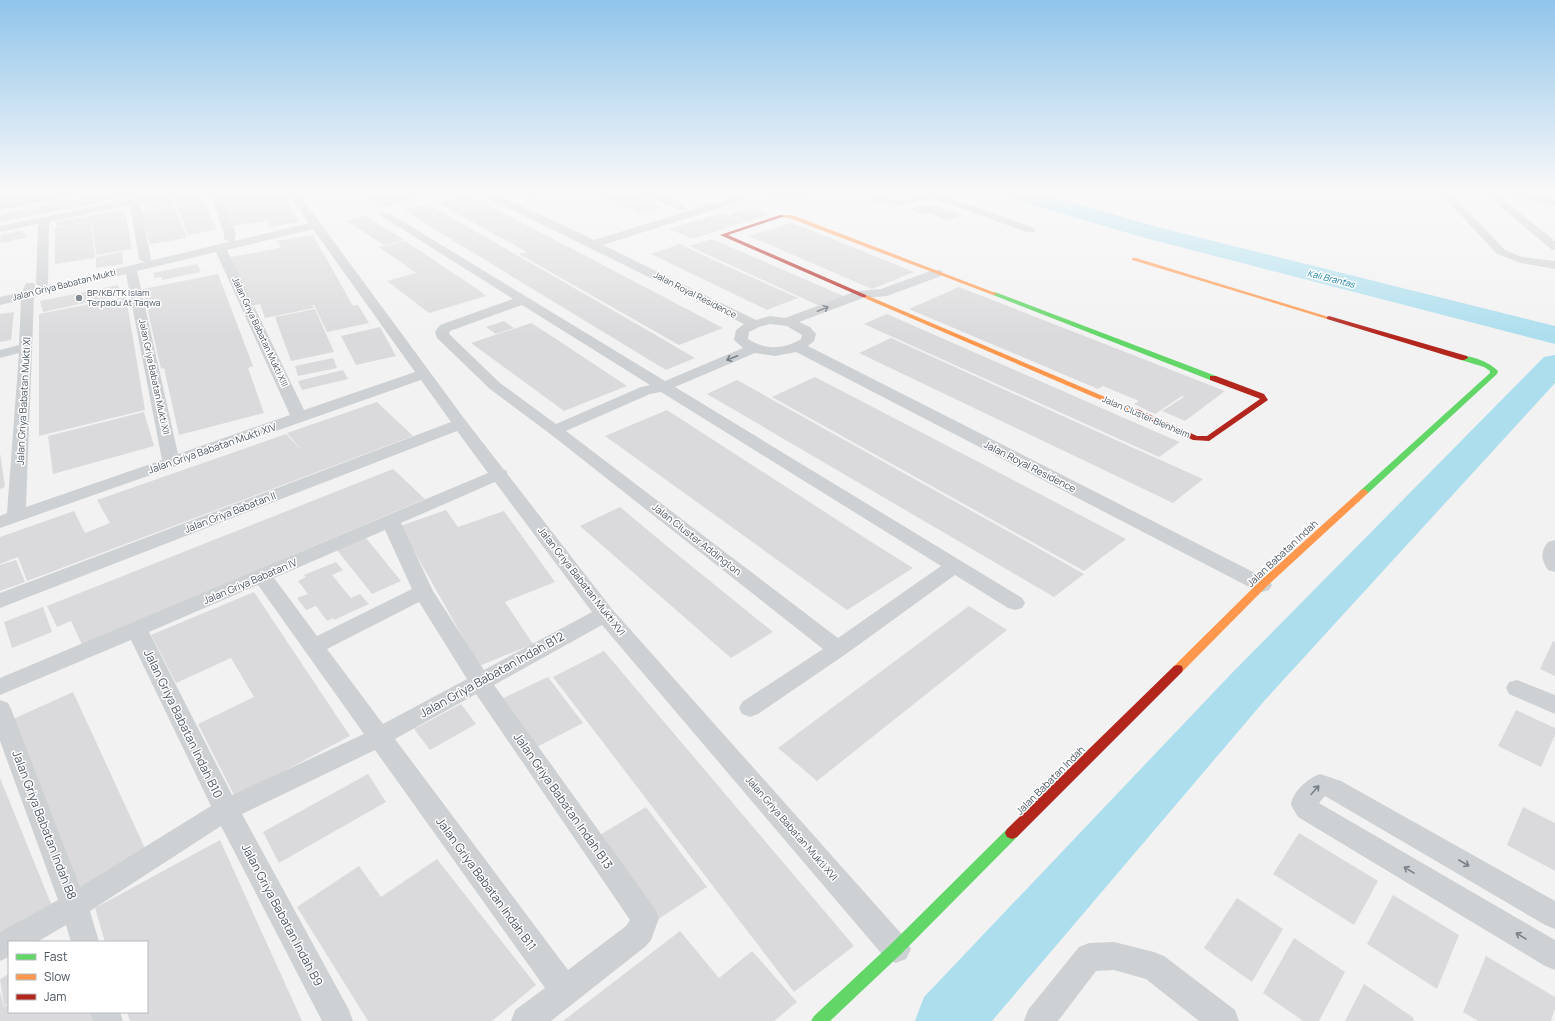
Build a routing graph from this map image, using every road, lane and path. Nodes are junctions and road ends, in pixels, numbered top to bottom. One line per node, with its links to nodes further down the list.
1 (41, 241): 18 (street, Jalan Griya Babatan Mukti XI)
2 (142, 241): 13 (street)
3 (235, 241): 11 (street, Jalan Griya Babatan Mukti)
4 (326, 241): 32 (street, Jalan Griya Babatan Mukti XVI)
5 (427, 241): 22 (street)
6 (588, 241): 25 (street, Jalan Royal Residence)
7 (734, 241): 20 (street, Jalan Cluster Blenheim)
8 (853, 241): 17 (street, Jalan Cluster Blenheim)
9 (1490, 241): 15 (street)
10 (1547, 241): 12 (street)
11 (225, 243): 13 (street, Jalan Griya Babatan Mukti); 16 (street, Jalan Griya Babatan Mukti); 34 (street, Jalan Griya Babatan Mukti XIII)
12 (1555, 247)
13 (145, 259): 18 (street, Jalan Griya Babatan Mukti)
14 (1134, 259): 46 (street, Jalan Babatan Indah)
15 (1555, 265)
16 (131, 269): 18 (street, Jalan Griya Babatan Mukti); 37 (street, Jalan Griya Babatan Mukti XII)
17 (937, 273): 21 (street, Jalan Cluster Blenheim); 21 (street, Jalan Cluster Blenheim)
18 (33, 288): 19 (street, Jalan Griya Babatan Mukti); 23 (street, Jalan Griya Babatan Mukti); 28 (street, Jalan Griya Babatan Mukti XI)
19 (0, 294)
20 (861, 294): 21 (street, Jalan Cluster Blenheim); 24 (street, Jalan Cluster Blenheim, one-way to 20)
21 (879, 296): 26 (street, Jalan Cluster Blenheim)
22 (523, 300): 33 (street); 36 (street, Jalan Cluster Addington)
23 (0, 301)
24 (786, 322): 25 (street); 26 (street)
25 (754, 324): 27 (street)
26 (803, 327): 29 (street)
27 (740, 340): 30 (street); 33 (street)
28 (26, 346): 31 (street); 39 (street, Jalan Griya Babatan Mukti XI)
29 (798, 347): 30 (street); 46 (street, Jalan Royal Residence)
30 (755, 348): 33 (street, one-way to 33)
31 (0, 354)
32 (423, 374): 34 (street, Jalan Griya Babatan Mukti XIV); 35 (street, Jalan Griya Babatan Mukti XVI)
33 (654, 386): 36 (street); 43 (street)
34 (299, 417): 37 (street, Jalan Griya Babatan Mukti XIV)
35 (460, 424): 38 (street, Jalan Griya Babatan Mukti XVI); 48 (street, Jalan Griya Babatan II)
36 (555, 430): 53 (street, Jalan Cluster Addington)
37 (172, 462): 39 (street, Jalan Griya Babatan Mukti XIV)
38 (500, 474): 40 (street, Jalan Griya Babatan IV); 50 (street, Jalan Griya Babatan Mukti XVI)
39 (16, 517): 41 (street, Jalan Griya Babatan Mukti XIV)
40 (390, 520): 45 (street, Jalan Griya Babatan IV); 47 (street, Jalan Griya Babatan Indah B13)
41 (0, 522)
42 (1555, 546): 44 (street)
43 (954, 566): 49 (street); 53 (street)
44 (1555, 566)
45 (262, 576): 51 (street, Jalan Griya Babatan IV); 52 (street)
46 (1262, 585): 66 (street, Jalan Babatan Indah)
47 (423, 592): 52 (street); 54 (street, Jalan Griya Babatan Indah B13)
48 (0, 601)
49 (1015, 603)
50 (605, 614): 54 (street, Jalan Griya Babatan Indah B12); 66 (street, Jalan Griya Babatan Mukti XVI)
51 (136, 628): 55 (street, Jalan Griya Babatan IV); 61 (street, Jalan Griya Babatan Indah B10)
52 (313, 647): 60 (street)
53 (838, 649): 58 (street)
54 (480, 682): 60 (street, Jalan Griya Babatan Indah B12); 68 (street, Jalan Griya Babatan Indah B13)
55 (0, 687)
56 (1517, 688): 57 (street)
57 (1555, 705)
58 (750, 708)
59 (0, 709): 62 (street, Jalan Griya Babatan Indah B8)
60 (379, 737): 61 (street, Jalan Griya Babatan Indah B12); 68 (street, Jalan Griya Babatan Indah B11)
61 (226, 810): 62 (street, Jalan Griya Babatan Indah B10); 69 (street, Jalan Griya Babatan Indah B9)
62 (74, 906): 64 (street, Jalan Griya Babatan Indah B8); 65 (street)
63 (1555, 916): 67 (street, one-way to 63)
64 (11, 941)
65 (85, 941)
66 (896, 949): 71 (street, Jalan Babatan Indah)
67 (1555, 956)
68 (565, 991): 70 (street)
69 (338, 1021)
70 (526, 1021)
71 (819, 1021)
72 (1039, 1021): 73 (street)
73 (1224, 1021)

